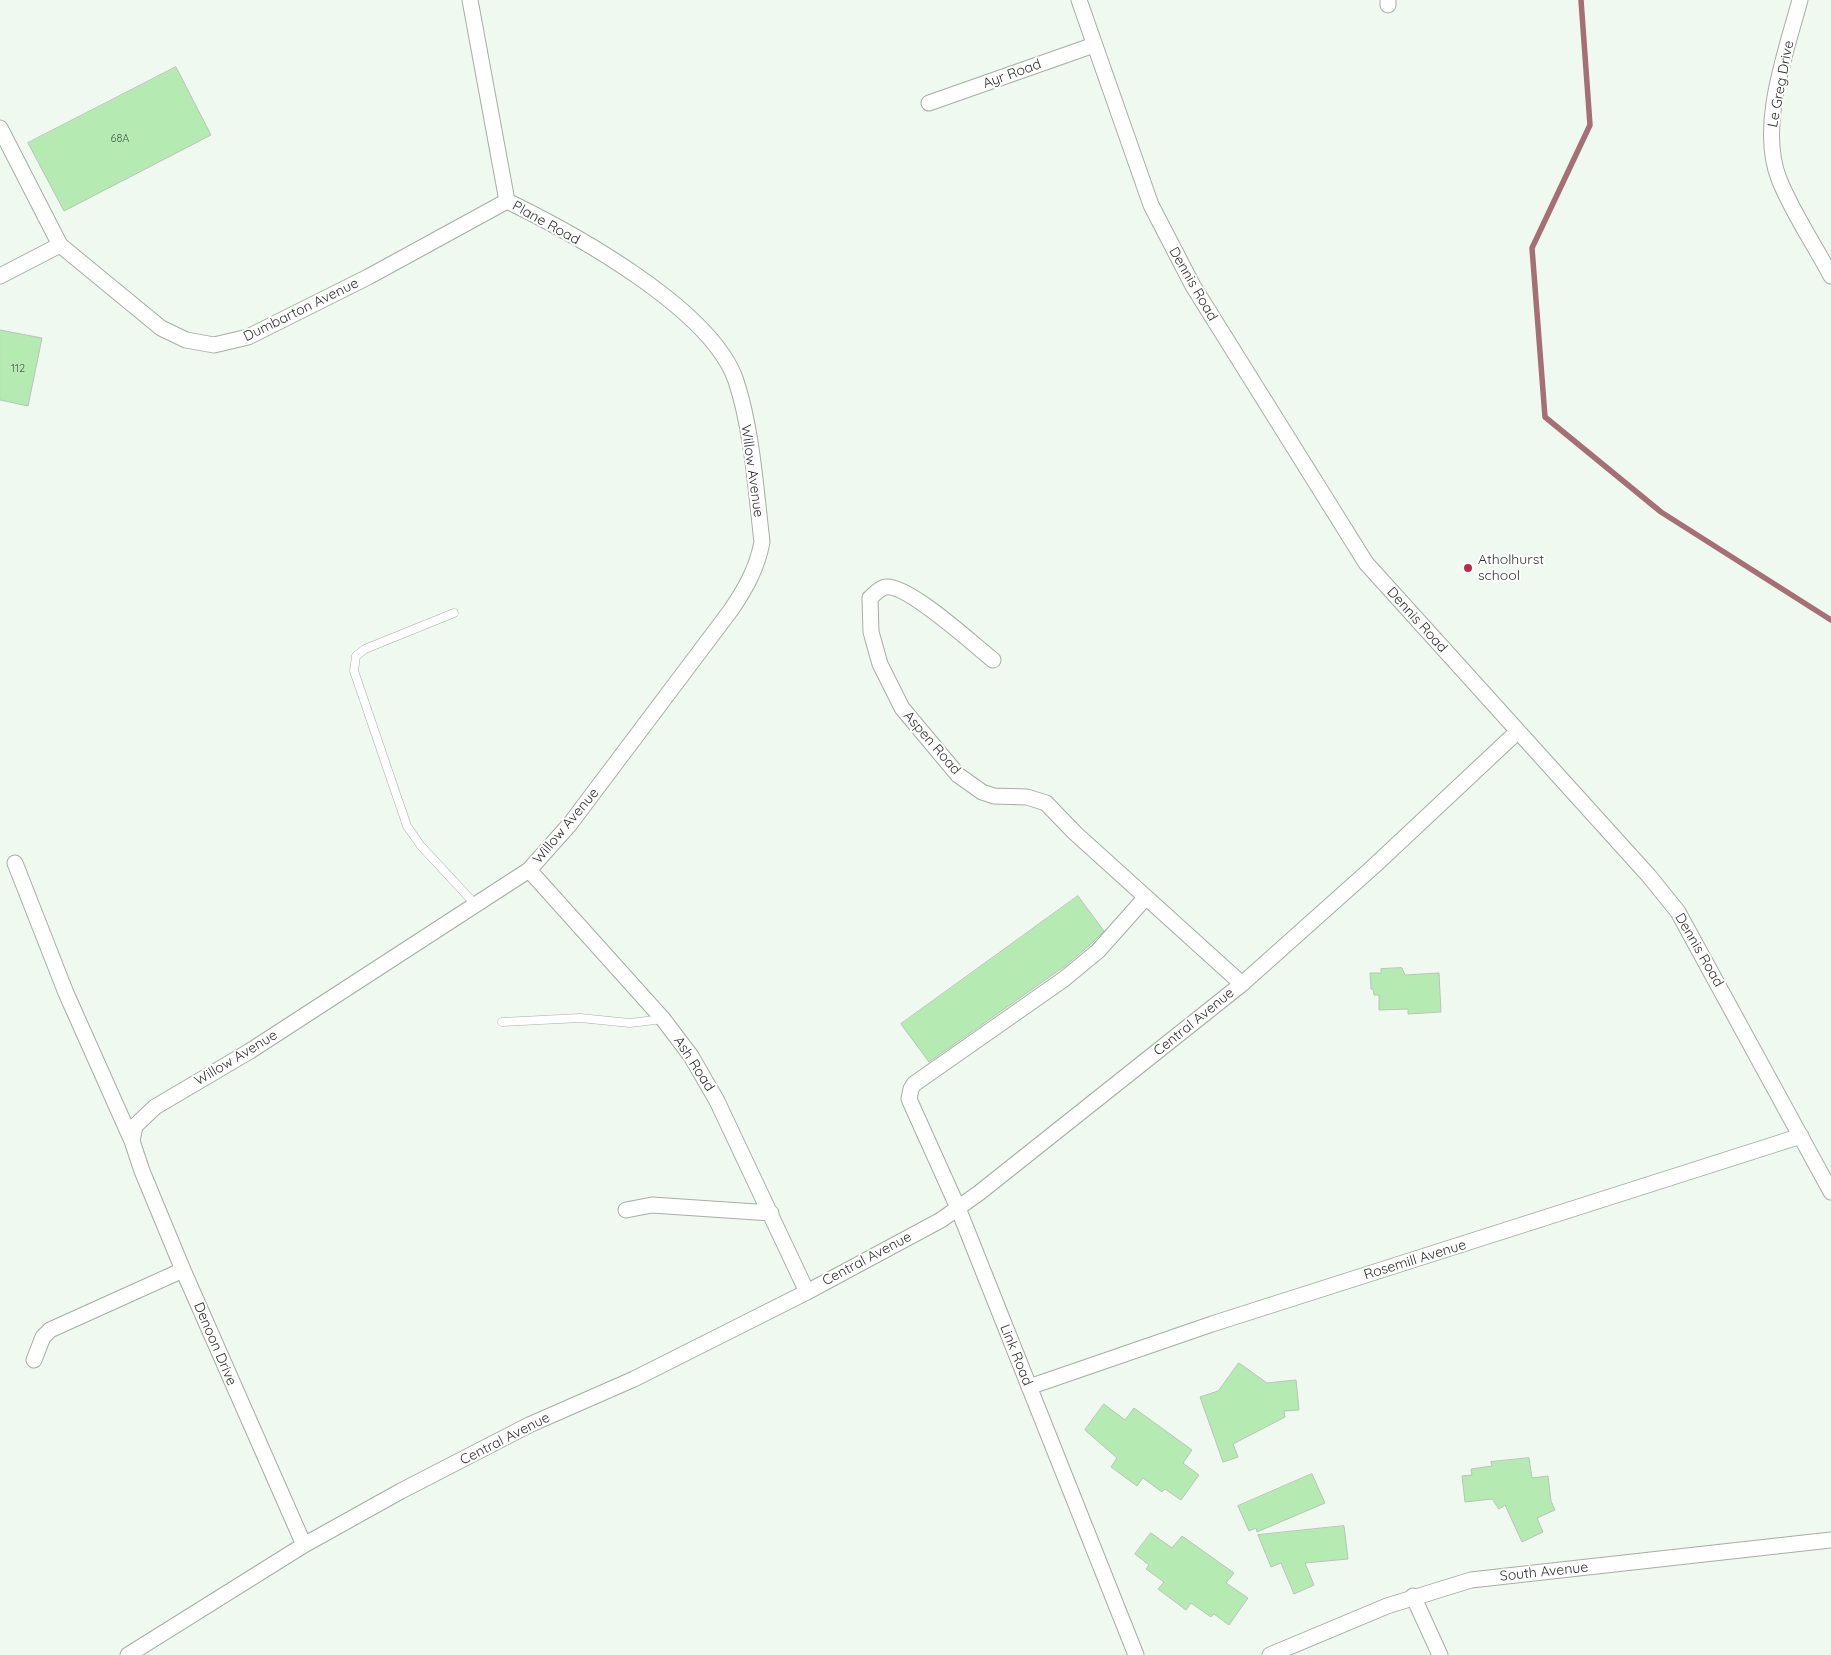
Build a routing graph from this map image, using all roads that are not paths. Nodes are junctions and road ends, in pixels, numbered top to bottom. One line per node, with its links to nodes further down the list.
1 (470, 0): 7 (street, Plane Road)
2 (1079, 0): 4 (street, Dennis Road)
3 (1800, 0): 10 (street, Le Greg Drive)
4 (1094, 45): 5 (street, Ayr Road); 14 (street, Dennis Road)
5 (929, 103)
6 (0, 128): 8 (street, Dumbarton Avenue)
7 (507, 201): 8 (street, Dumbarton Avenue); 11 (street, Plane Road)
8 (60, 245): 9 (street)
9 (0, 276)
10 (1831, 276)
11 (736, 380): 16 (street, Willow Avenue)
12 (454, 613): 18 (lane)
13 (993, 660): 17 (street, Aspen Road)
14 (1517, 732): 19 (street, Central Avenue); 22 (street, Dennis Road)
15 (15, 863): 23 (street, Denoon Drive)
16 (529, 870): 18 (street, Willow Avenue); 20 (street, Ash Road)
17 (1146, 898): 19 (street, Aspen Road); 25 (street, Link Road)
18 (475, 904): 23 (street, Willow Avenue)
19 (1242, 984): 25 (street, Central Avenue)
20 (664, 1019): 21 (lane); 27 (street, Ash Road)
21 (502, 1022)
22 (1801, 1136): 24 (street, Dennis Road); 31 (street, Rosemill Avenue)
23 (132, 1141): 28 (street, Denoon Drive)
24 (1831, 1192)
25 (958, 1208): 29 (street, Central Avenue); 31 (street, Link Road)
26 (626, 1210): 27 (street)
27 (771, 1213): 29 (street, Ash Road)
28 (183, 1270): 30 (street); 33 (street, Denoon Drive)
29 (807, 1292): 33 (street, Central Avenue)
30 (34, 1360)
31 (1029, 1387): 36 (street, Link Road)
32 (1831, 1540): 34 (street, South Avenue)
33 (304, 1545): 35 (street, Central Avenue)
34 (1414, 1596): 37 (street, South Avenue); 38 (street)
35 (128, 1655)
36 (1136, 1655)
37 (1270, 1655)
38 (1439, 1655)

